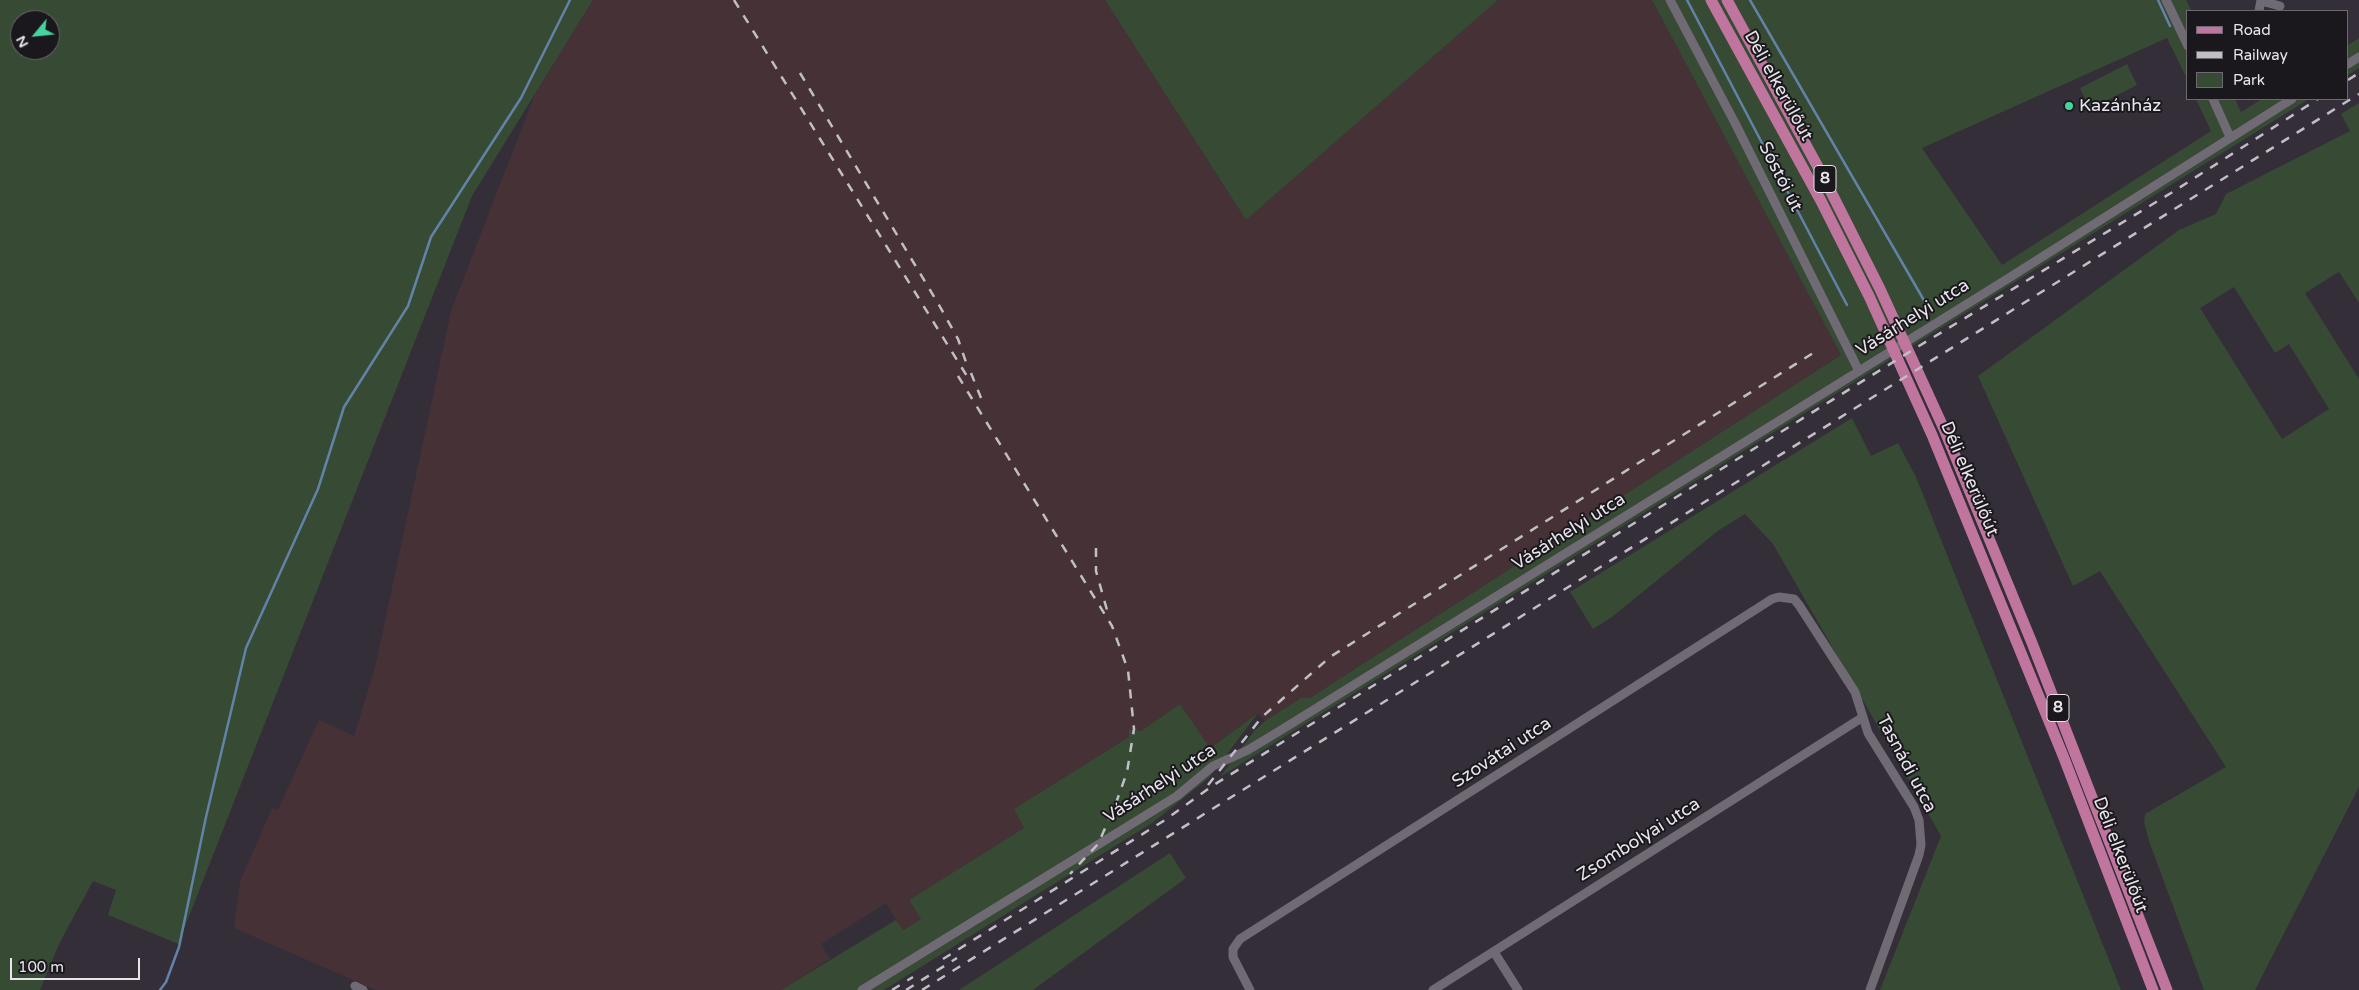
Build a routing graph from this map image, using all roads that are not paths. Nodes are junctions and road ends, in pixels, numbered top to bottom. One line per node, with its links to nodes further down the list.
1 (1670, 0): 11 (street, Sóstói út)
2 (1711, 0): 20 (main road, Déli elkerülőút / 8)
3 (1726, 0): 21 (main road, Déli elkerülőút / 8)
4 (2166, 0): 7 (street)
5 (2261, 0): 6 (street)
6 (2280, 6)
7 (2186, 42)
8 (2213, 100): 10 (street)
9 (2290, 100): 10 (street, Vásárhelyi utca)
10 (2230, 137): 11 (street, Vásárhelyi utca)
11 (1859, 370): 15 (street, Vásárhelyi utca)
12 (1788, 597): 13 (street, Tasnádi utca); 16 (street, Szovátai utca)
13 (1863, 718): 14 (street, Zsombolyai utca); 19 (street, Tasnádi utca)
14 (1494, 952): 17 (street, Zsombolyai utca); 18 (street)
15 (862, 990)
16 (1250, 990)
17 (1433, 990)
18 (1518, 990)
19 (1870, 990)
20 (2153, 990)
21 (2166, 990)

